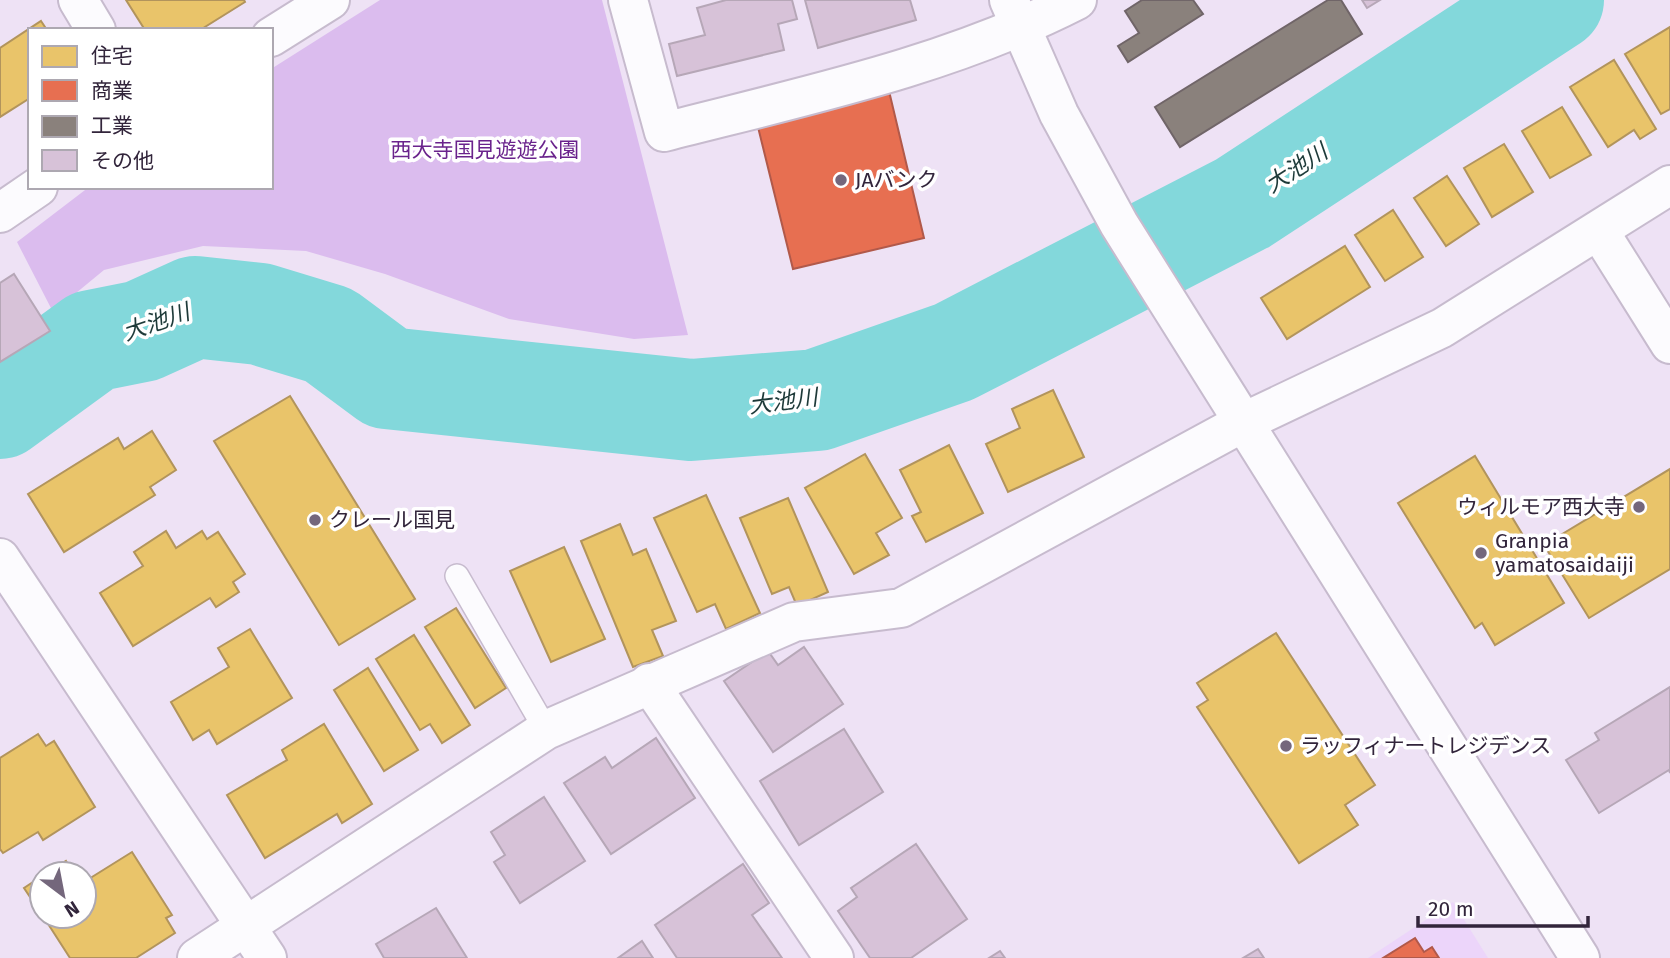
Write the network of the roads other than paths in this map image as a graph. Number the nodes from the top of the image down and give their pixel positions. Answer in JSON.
{"nodes":[{"id":1,"x":78,"y":0,"type":"edge"},
{"id":2,"x":330,"y":0,"type":"edge"},
{"id":3,"x":628,"y":0,"type":"edge"},
{"id":4,"x":1077,"y":0,"type":"edge"},
{"id":5,"x":1015,"y":14,"type":"edge"},
{"id":6,"x":95,"y":28,"type":"edge"},
{"id":7,"x":273,"y":36,"type":"edge"},
{"id":8,"x":1670,"y":185,"type":"edge"},
{"id":9,"x":35,"y":189,"type":"edge"},
{"id":10,"x":0,"y":213,"type":"edge"},
{"id":11,"x":1599,"y":231,"type":"junction"},
{"id":12,"x":1670,"y":344,"type":"edge"},
{"id":13,"x":1244,"y":422,"type":"junction"},
{"id":14,"x":0,"y":558,"type":"edge"},
{"id":15,"x":457,"y":576,"type":"dead end"},
{"id":16,"x":649,"y":683,"type":"junction"},
{"id":17,"x":545,"y":730,"type":"junction"},
{"id":18,"x":245,"y":926,"type":"junction"},
{"id":19,"x":197,"y":958,"type":"edge"},
{"id":20,"x":267,"y":958,"type":"edge"},
{"id":21,"x":834,"y":958,"type":"edge"},
{"id":22,"x":1580,"y":958,"type":"edge"}],
"edges":[{"from":1,"to":6,"type":"street"},
{"from":2,"to":7,"type":"street"},
{"from":3,"to":5,"type":"street"},
{"from":4,"to":5,"type":"street"},
{"from":5,"to":13,"type":"street"},
{"from":8,"to":11,"type":"street"},
{"from":9,"to":10,"type":"street"},
{"from":11,"to":12,"type":"street"},
{"from":11,"to":13,"type":"street"},
{"from":13,"to":16,"type":"street"},
{"from":13,"to":22,"type":"street"},
{"from":14,"to":18,"type":"street"},
{"from":15,"to":17,"type":"lane"},
{"from":16,"to":17,"type":"street"},
{"from":16,"to":21,"type":"street"},
{"from":17,"to":18,"type":"street"},
{"from":18,"to":19,"type":"street"},
{"from":18,"to":20,"type":"street"}]}
